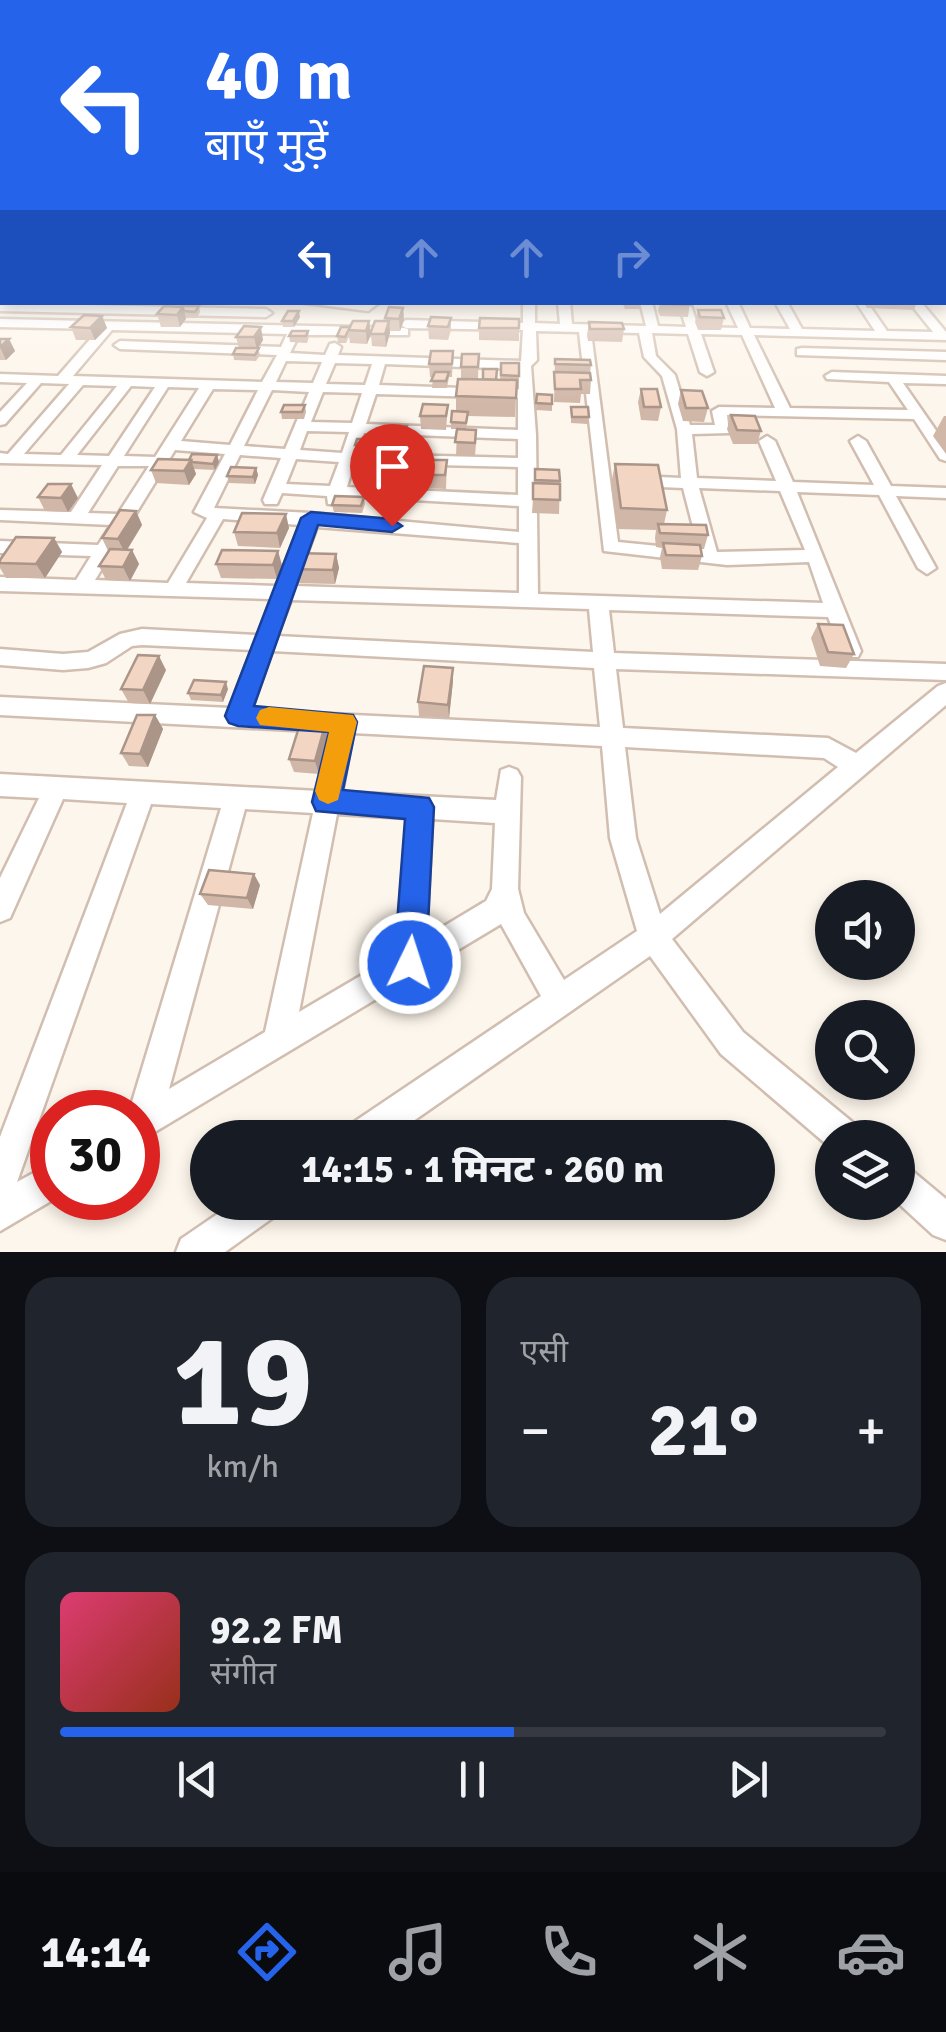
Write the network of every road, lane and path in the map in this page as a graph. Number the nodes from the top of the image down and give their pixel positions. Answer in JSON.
{"nodes":[{"id":1,"x":345,"y":305,"type":"edge"},
{"id":2,"x":371,"y":305,"type":"edge"},
{"id":3,"x":528,"y":305,"type":"edge"},
{"id":4,"x":564,"y":305,"type":"edge"},
{"id":5,"x":646,"y":305,"type":"edge"},
{"id":6,"x":685,"y":305,"type":"edge"},
{"id":7,"x":733,"y":305,"type":"edge"},
{"id":8,"x":783,"y":305,"type":"edge"},
{"id":9,"x":863,"y":305,"type":"edge"},
{"id":10,"x":132,"y":306,"type":"edge"},
{"id":11,"x":0,"y":307,"type":"edge"},
{"id":12,"x":918,"y":308,"type":"edge"},
{"id":13,"x":266,"y":313,"type":"dead end"},
{"id":14,"x":946,"y":314,"type":"edge"},
{"id":15,"x":0,"y":323,"type":"edge"},
{"id":16,"x":406,"y":323,"type":"junction"},
{"id":17,"x":21,"y":324,"type":"junction"},
{"id":18,"x":112,"y":326,"type":"junction"},
{"id":19,"x":530,"y":327,"type":"junction"},
{"id":20,"x":566,"y":328,"type":"junction"},
{"id":21,"x":585,"y":329,"type":"junction"},
{"id":22,"x":340,"y":330,"type":"junction"},
{"id":23,"x":649,"y":330,"type":"junction"},
{"id":24,"x":294,"y":331,"type":"junction"},
{"id":25,"x":694,"y":331,"type":"junction"},
{"id":26,"x":746,"y":332,"type":"junction"},
{"id":27,"x":798,"y":333,"type":"junction"},
{"id":28,"x":884,"y":335,"type":"junction"},
{"id":29,"x":944,"y":336,"type":"edge"},
{"id":30,"x":0,"y":342,"type":"edge"},
{"id":31,"x":120,"y":345,"type":"dead end"},
{"id":32,"x":802,"y":352,"type":"dead end"},
{"id":33,"x":283,"y":354,"type":"junction"},
{"id":34,"x":946,"y":356,"type":"edge"},
{"id":35,"x":331,"y":358,"type":"junction"},
{"id":36,"x":387,"y":360,"type":"junction"},
{"id":37,"x":524,"y":365,"type":"junction"},
{"id":38,"x":707,"y":372,"type":"dead end"},
{"id":39,"x":76,"y":374,"type":"junction"},
{"id":40,"x":832,"y":376,"type":"dead end"},
{"id":41,"x":0,"y":378,"type":"edge"},
{"id":42,"x":892,"y":378,"type":"junction"},
{"id":43,"x":38,"y":379,"type":"junction"},
{"id":44,"x":272,"y":380,"type":"junction"},
{"id":45,"x":946,"y":380,"type":"edge"},
{"id":46,"x":126,"y":382,"type":"junction"},
{"id":47,"x":164,"y":383,"type":"junction"},
{"id":48,"x":209,"y":384,"type":"junction"},
{"id":49,"x":321,"y":388,"type":"junction"},
{"id":50,"x":372,"y":389,"type":"junction"},
{"id":51,"x":526,"y":394,"type":"junction"},
{"id":52,"x":784,"y":411,"type":"junction"},
{"id":53,"x":0,"y":421,"type":"edge"},
{"id":54,"x":922,"y":421,"type":"junction"},
{"id":55,"x":304,"y":426,"type":"junction"},
{"id":56,"x":946,"y":428,"type":"edge"},
{"id":57,"x":359,"y":429,"type":"junction"},
{"id":58,"x":684,"y":429,"type":"junction"},
{"id":59,"x":528,"y":434,"type":"junction"},
{"id":60,"x":767,"y":441,"type":"dead end"},
{"id":61,"x":858,"y":441,"type":"dead end"},
{"id":62,"x":171,"y":446,"type":"junction"},
{"id":63,"x":233,"y":447,"type":"junction"},
{"id":64,"x":292,"y":451,"type":"junction"},
{"id":65,"x":946,"y":456,"type":"edge"},
{"id":66,"x":6,"y":458,"type":"edge"},
{"id":67,"x":349,"y":458,"type":"junction"},
{"id":68,"x":66,"y":460,"type":"junction"},
{"id":69,"x":116,"y":461,"type":"junction"},
{"id":70,"x":159,"y":462,"type":"junction"},
{"id":71,"x":528,"y":463,"type":"junction"},
{"id":72,"x":600,"y":478,"type":"junction"},
{"id":73,"x":690,"y":484,"type":"junction"},
{"id":74,"x":786,"y":487,"type":"junction"},
{"id":75,"x":277,"y":488,"type":"junction"},
{"id":76,"x":882,"y":491,"type":"junction"},
{"id":77,"x":338,"y":492,"type":"junction"},
{"id":78,"x":946,"y":493,"type":"edge"},
{"id":79,"x":527,"y":502,"type":"junction"},
{"id":80,"x":218,"y":513,"type":"junction"},
{"id":81,"x":0,"y":515,"type":"edge"},
{"id":82,"x":263,"y":515,"type":"junction"},
{"id":83,"x":76,"y":518,"type":"junction"},
{"id":84,"x":318,"y":519,"type":"junction"},
{"id":85,"x":123,"y":520,"type":"junction"},
{"id":86,"x":528,"y":538,"type":"junction"},
{"id":87,"x":0,"y":548,"type":"edge"},
{"id":88,"x":104,"y":551,"type":"junction"},
{"id":89,"x":816,"y":556,"type":"junction"},
{"id":90,"x":710,"y":558,"type":"junction"},
{"id":91,"x":927,"y":568,"type":"dead end"},
{"id":92,"x":0,"y":584,"type":"edge"},
{"id":93,"x":81,"y":587,"type":"junction"},
{"id":94,"x":173,"y":590,"type":"junction"},
{"id":95,"x":283,"y":593,"type":"junction"},
{"id":96,"x":529,"y":601,"type":"junction"},
{"id":97,"x":598,"y":603,"type":"junction"},
{"id":98,"x":837,"y":610,"type":"junction"},
{"id":99,"x":264,"y":644,"type":"junction"},
{"id":100,"x":0,"y":657,"type":"edge"},
{"id":101,"x":604,"y":661,"type":"junction"},
{"id":102,"x":856,"y":669,"type":"junction"},
{"id":103,"x":946,"y":672,"type":"edge"},
{"id":104,"x":946,"y":692,"type":"edge"},
{"id":105,"x":0,"y":706,"type":"edge"},
{"id":106,"x":238,"y":716,"type":"junction"},
{"id":107,"x":344,"y":722,"type":"junction"},
{"id":108,"x":610,"y":734,"type":"junction"},
{"id":109,"x":856,"y":767,"type":"junction"},
{"id":110,"x":509,"y":777,"type":"dead end"},
{"id":111,"x":0,"y":785,"type":"edge"},
{"id":112,"x":56,"y":788,"type":"junction"},
{"id":113,"x":143,"y":792,"type":"junction"},
{"id":114,"x":236,"y":797,"type":"junction"},
{"id":115,"x":326,"y":802,"type":"junction"},
{"id":116,"x":420,"y":807,"type":"junction"},
{"id":117,"x":507,"y":812,"type":"junction"},
{"id":118,"x":505,"y":889,"type":"junction"},
{"id":119,"x":0,"y":906,"type":"edge"},
{"id":120,"x":653,"y":937,"type":"junction"},
{"id":121,"x":410,"y":963,"type":"junction"},
{"id":122,"x":560,"y":1001,"type":"junction"},
{"id":123,"x":278,"y":1042,"type":"junction"},
{"id":124,"x":150,"y":1090,"type":"edge"},
{"id":125,"x":160,"y":1113,"type":"edge"},
{"id":126,"x":386,"y":1120,"type":"edge"},
{"id":127,"x":824,"y":1120,"type":"edge"},
{"id":128,"x":0,"y":1182,"type":"edge"},
{"id":129,"x":30,"y":1194,"type":"edge"},
{"id":130,"x":915,"y":1196,"type":"edge"},
{"id":131,"x":0,"y":1213,"type":"edge"},
{"id":132,"x":240,"y":1220,"type":"edge"},
{"id":133,"x":946,"y":1222,"type":"edge"},
{"id":134,"x":194,"y":1252,"type":"edge"}],
"edges":[{"from":1,"to":2,"type":"street"},
{"from":3,"to":19,"type":"street"},
{"from":4,"to":20,"type":"street"},
{"from":5,"to":23,"type":"street"},
{"from":6,"to":25,"type":"street"},
{"from":7,"to":26,"type":"street"},
{"from":8,"to":27,"type":"street"},
{"from":9,"to":28,"type":"street"},
{"from":10,"to":11,"type":"street"},
{"from":10,"to":13,"type":"street"},
{"from":10,"to":18,"type":"street"},
{"from":12,"to":14,"type":"street"},
{"from":12,"to":29,"type":"street"},
{"from":15,"to":17,"type":"street"},
{"from":16,"to":19,"type":"street"},
{"from":16,"to":22,"type":"street"},
{"from":16,"to":36,"type":"street"},
{"from":17,"to":18,"type":"street"},
{"from":17,"to":30,"type":"street"},
{"from":18,"to":24,"type":"street"},
{"from":18,"to":39,"type":"street"},
{"from":19,"to":20,"type":"street"},
{"from":19,"to":37,"type":"street"},
{"from":20,"to":21,"type":"street"},
{"from":21,"to":23,"type":"street"},
{"from":21,"to":72,"type":"street"},
{"from":22,"to":24,"type":"street"},
{"from":22,"to":35,"type":"street"},
{"from":23,"to":25,"type":"street"},
{"from":23,"to":58,"type":"street"},
{"from":24,"to":33,"type":"street"},
{"from":25,"to":26,"type":"street"},
{"from":25,"to":38,"type":"street"},
{"from":26,"to":27,"type":"street"},
{"from":26,"to":52,"type":"street"},
{"from":27,"to":28,"type":"street"},
{"from":28,"to":29,"type":"street"},
{"from":31,"to":33,"type":"street"},
{"from":32,"to":34,"type":"street"},
{"from":33,"to":35,"type":"street"},
{"from":33,"to":44,"type":"street"},
{"from":35,"to":36,"type":"street"},
{"from":35,"to":49,"type":"street"},
{"from":36,"to":37,"type":"street"},
{"from":36,"to":50,"type":"street"},
{"from":37,"to":51,"type":"street"},
{"from":39,"to":43,"type":"street"},
{"from":39,"to":44,"type":"street"},
{"from":39,"to":46,"type":"street"},
{"from":39,"to":66,"type":"street"},
{"from":40,"to":42,"type":"street"},
{"from":41,"to":43,"type":"street"},
{"from":42,"to":45,"type":"street"},
{"from":42,"to":54,"type":"street"},
{"from":43,"to":53,"type":"street"},
{"from":44,"to":48,"type":"street"},
{"from":44,"to":49,"type":"street"},
{"from":44,"to":63,"type":"street"},
{"from":46,"to":47,"type":"street"},
{"from":46,"to":68,"type":"street"},
{"from":47,"to":48,"type":"street"},
{"from":47,"to":69,"type":"street"},
{"from":48,"to":62,"type":"street"},
{"from":49,"to":50,"type":"street"},
{"from":49,"to":55,"type":"street"},
{"from":50,"to":51,"type":"street"},
{"from":50,"to":57,"type":"street"},
{"from":51,"to":59,"type":"street"},
{"from":52,"to":54,"type":"street"},
{"from":52,"to":58,"type":"street"},
{"from":54,"to":56,"type":"street"},
{"from":54,"to":65,"type":"street"},
{"from":55,"to":57,"type":"street"},
{"from":55,"to":64,"type":"street"},
{"from":57,"to":59,"type":"street"},
{"from":57,"to":67,"type":"street"},
{"from":58,"to":73,"type":"street"},
{"from":59,"to":71,"type":"street"},
{"from":60,"to":74,"type":"street"},
{"from":61,"to":76,"type":"street"},
{"from":62,"to":63,"type":"street"},
{"from":62,"to":70,"type":"street"},
{"from":63,"to":64,"type":"street"},
{"from":63,"to":80,"type":"street"},
{"from":64,"to":67,"type":"street"},
{"from":64,"to":75,"type":"street"},
{"from":66,"to":68,"type":"street"},
{"from":67,"to":71,"type":"street"},
{"from":67,"to":77,"type":"street"},
{"from":68,"to":69,"type":"street"},
{"from":69,"to":70,"type":"street"},
{"from":69,"to":83,"type":"street"},
{"from":70,"to":85,"type":"street"},
{"from":71,"to":79,"type":"street"},
{"from":72,"to":73,"type":"street"},
{"from":72,"to":90,"type":"street"},
{"from":73,"to":74,"type":"street"},
{"from":73,"to":90,"type":"street"},
{"from":74,"to":76,"type":"street"},
{"from":74,"to":89,"type":"street"},
{"from":75,"to":77,"type":"street"},
{"from":75,"to":82,"type":"street"},
{"from":76,"to":78,"type":"street"},
{"from":76,"to":91,"type":"street"},
{"from":77,"to":79,"type":"street"},
{"from":77,"to":84,"type":"street"},
{"from":79,"to":86,"type":"street"},
{"from":80,"to":82,"type":"street"},
{"from":80,"to":94,"type":"street"},
{"from":81,"to":83,"type":"street"},
{"from":82,"to":84,"type":"street"},
{"from":83,"to":85,"type":"street"},
{"from":84,"to":86,"type":"street"},
{"from":84,"to":95,"type":"street"},
{"from":85,"to":88,"type":"street"},
{"from":86,"to":96,"type":"street"},
{"from":87,"to":88,"type":"street"},
{"from":88,"to":93,"type":"street"},
{"from":89,"to":90,"type":"street"},
{"from":89,"to":98,"type":"street"},
{"from":92,"to":93,"type":"street"},
{"from":93,"to":94,"type":"street"},
{"from":94,"to":95,"type":"street"},
{"from":95,"to":96,"type":"street"},
{"from":95,"to":99,"type":"street"},
{"from":96,"to":97,"type":"street"},
{"from":97,"to":98,"type":"street"},
{"from":97,"to":101,"type":"street"},
{"from":98,"to":102,"type":"street"},
{"from":99,"to":100,"type":"street"},
{"from":99,"to":101,"type":"street"},
{"from":99,"to":106,"type":"street"},
{"from":101,"to":102,"type":"street"},
{"from":101,"to":108,"type":"street"},
{"from":102,"to":103,"type":"street"},
{"from":104,"to":109,"type":"street"},
{"from":105,"to":106,"type":"street"},
{"from":106,"to":107,"type":"street"},
{"from":107,"to":108,"type":"street"},
{"from":107,"to":115,"type":"street"},
{"from":108,"to":109,"type":"street"},
{"from":108,"to":120,"type":"street"},
{"from":109,"to":120,"type":"street"},
{"from":110,"to":117,"type":"street"},
{"from":111,"to":112,"type":"street"},
{"from":112,"to":113,"type":"street"},
{"from":112,"to":119,"type":"street"},
{"from":113,"to":114,"type":"street"},
{"from":113,"to":128,"type":"street"},
{"from":114,"to":115,"type":"street"},
{"from":114,"to":124,"type":"street"},
{"from":115,"to":116,"type":"street"},
{"from":115,"to":123,"type":"street"},
{"from":116,"to":117,"type":"street"},
{"from":116,"to":121,"type":"street"},
{"from":117,"to":118,"type":"street"},
{"from":118,"to":121,"type":"street"},
{"from":118,"to":122,"type":"street"},
{"from":120,"to":122,"type":"street"},
{"from":120,"to":127,"type":"street"},
{"from":121,"to":123,"type":"street"},
{"from":122,"to":126,"type":"street"},
{"from":123,"to":125,"type":"street"},
{"from":129,"to":131,"type":"street"},
{"from":130,"to":133,"type":"street"},
{"from":132,"to":134,"type":"street"}]}
